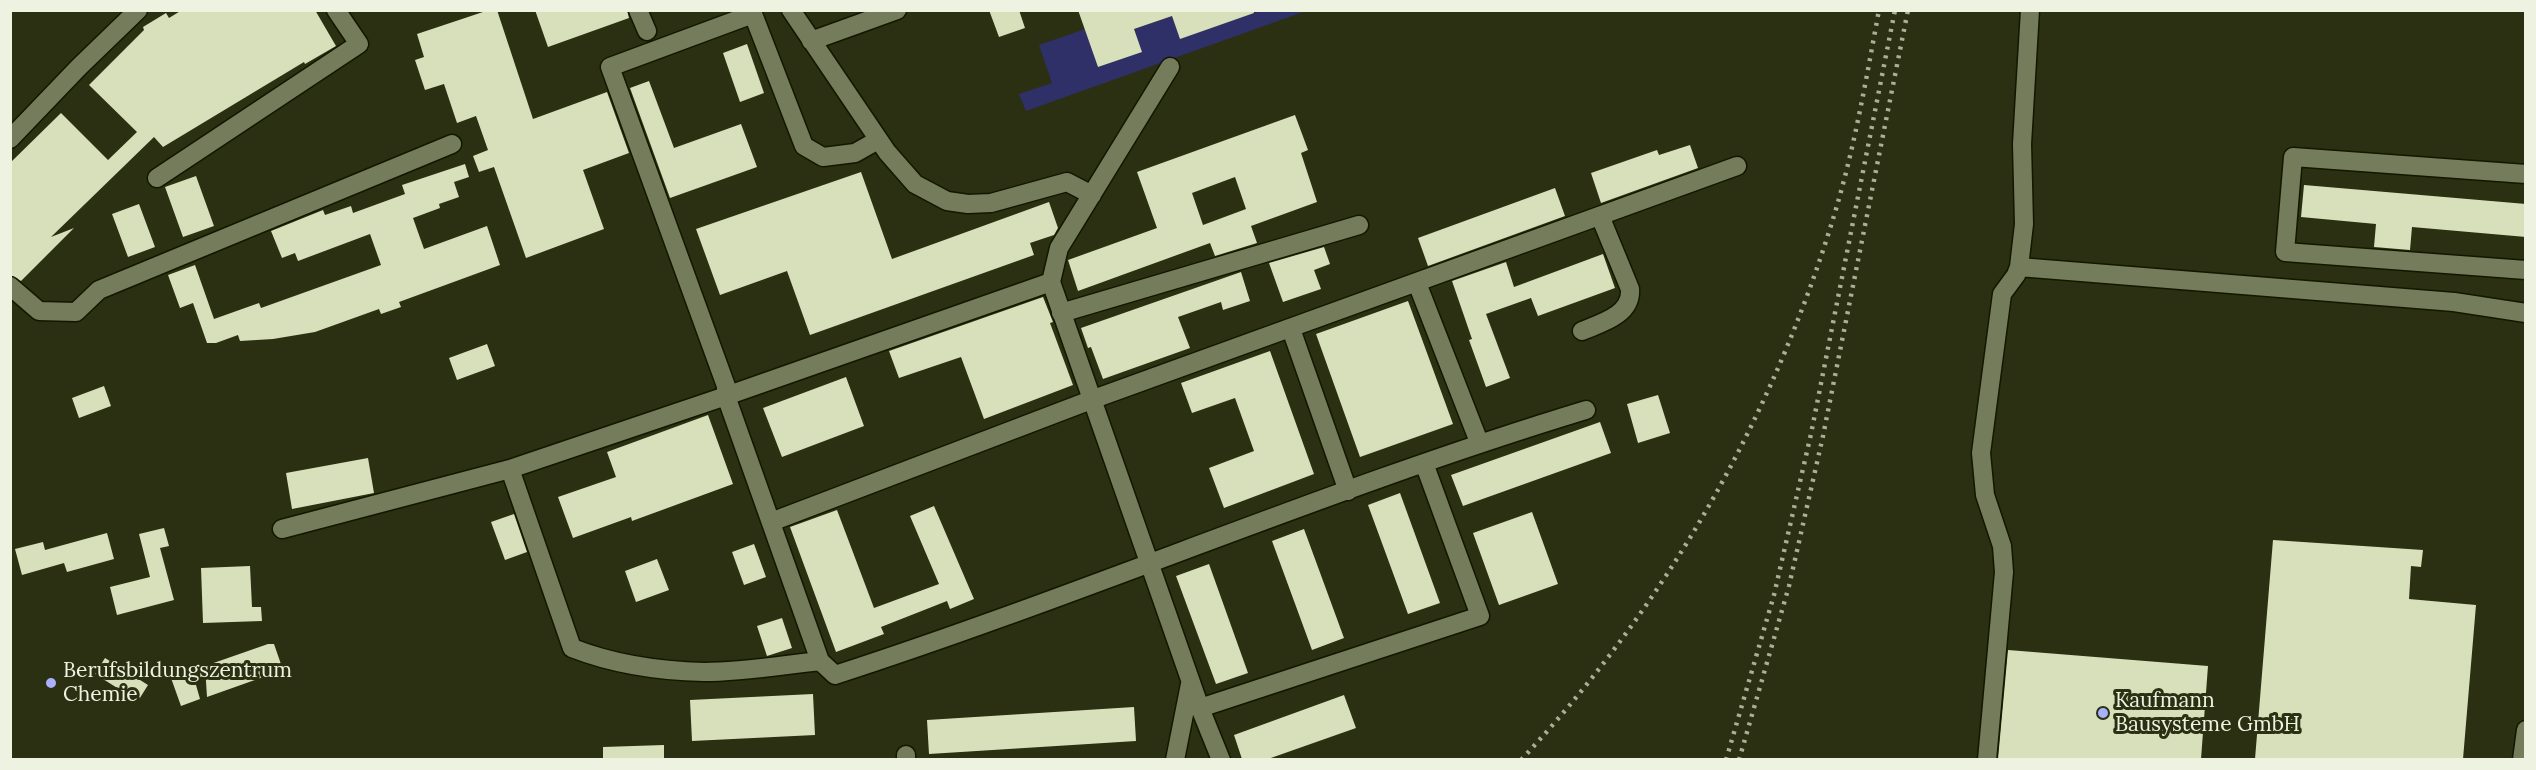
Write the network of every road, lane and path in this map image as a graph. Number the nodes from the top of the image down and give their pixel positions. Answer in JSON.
{"nodes":[{"id":1,"x":138,"y":10,"type":"edge"},
{"id":2,"x":336,"y":10,"type":"edge"},
{"id":3,"x":638,"y":10,"type":"edge"},
{"id":4,"x":791,"y":10,"type":"edge"},
{"id":5,"x":897,"y":10,"type":"edge"},
{"id":6,"x":2030,"y":10,"type":"edge"},
{"id":7,"x":647,"y":32,"type":"dead end"},
{"id":8,"x":812,"y":40,"type":"junction"},
{"id":9,"x":1170,"y":68,"type":"dead end"},
{"id":10,"x":10,"y":139,"type":"edge"},
{"id":11,"x":878,"y":140,"type":"junction"},
{"id":12,"x":452,"y":144,"type":"dead end"},
{"id":13,"x":1737,"y":166,"type":"dead end"},
{"id":14,"x":2526,"y":174,"type":"edge"},
{"id":15,"x":156,"y":178,"type":"dead end"},
{"id":16,"x":1092,"y":195,"type":"junction"},
{"id":17,"x":1600,"y":216,"type":"junction"},
{"id":18,"x":1359,"y":225,"type":"dead end"},
{"id":19,"x":2019,"y":267,"type":"junction"},
{"id":20,"x":2526,"y":270,"type":"edge"},
{"id":21,"x":1051,"y":282,"type":"junction"},
{"id":22,"x":1417,"y":283,"type":"junction"},
{"id":23,"x":10,"y":286,"type":"edge"},
{"id":24,"x":1061,"y":313,"type":"junction"},
{"id":25,"x":2526,"y":313,"type":"edge"},
{"id":26,"x":1291,"y":328,"type":"junction"},
{"id":27,"x":1582,"y":332,"type":"dead end"},
{"id":28,"x":726,"y":396,"type":"junction"},
{"id":29,"x":1091,"y":400,"type":"junction"},
{"id":30,"x":1586,"y":410,"type":"dead end"},
{"id":31,"x":1479,"y":442,"type":"junction"},
{"id":32,"x":1424,"y":463,"type":"junction"},
{"id":33,"x":510,"y":469,"type":"junction"},
{"id":34,"x":1348,"y":491,"type":"junction"},
{"id":35,"x":771,"y":522,"type":"junction"},
{"id":36,"x":282,"y":529,"type":"dead end"},
{"id":37,"x":1149,"y":565,"type":"junction"},
{"id":38,"x":820,"y":661,"type":"junction"},
{"id":39,"x":1191,"y":682,"type":"junction"},
{"id":40,"x":1200,"y":708,"type":"junction"},
{"id":41,"x":2526,"y":730,"type":"edge"},
{"id":42,"x":1175,"y":759,"type":"edge"},
{"id":43,"x":1221,"y":759,"type":"edge"},
{"id":44,"x":1987,"y":759,"type":"edge"},
{"id":45,"x":2522,"y":759,"type":"edge"}],
"edges":[{"from":1,"to":10,"type":"lane"},
{"from":2,"to":15,"type":"lane"},
{"from":3,"to":7,"type":"lane"},
{"from":4,"to":8,"type":"lane"},
{"from":5,"to":8,"type":"lane"},
{"from":6,"to":19,"type":"lane"},
{"from":8,"to":11,"type":"lane"},
{"from":9,"to":16,"type":"lane"},
{"from":11,"to":16,"type":"lane"},
{"from":11,"to":28,"type":"lane"},
{"from":12,"to":23,"type":"lane"},
{"from":13,"to":17,"type":"lane"},
{"from":14,"to":20,"type":"lane"},
{"from":16,"to":21,"type":"lane"},
{"from":17,"to":22,"type":"lane"},
{"from":17,"to":27,"type":"lane"},
{"from":18,"to":24,"type":"lane"},
{"from":19,"to":25,"type":"lane"},
{"from":19,"to":44,"type":"lane"},
{"from":21,"to":24,"type":"lane"},
{"from":21,"to":28,"type":"lane"},
{"from":22,"to":26,"type":"lane"},
{"from":22,"to":31,"type":"lane"},
{"from":24,"to":29,"type":"lane"},
{"from":26,"to":29,"type":"lane"},
{"from":26,"to":34,"type":"lane"},
{"from":28,"to":33,"type":"lane"},
{"from":28,"to":35,"type":"lane"},
{"from":29,"to":35,"type":"lane"},
{"from":29,"to":37,"type":"lane"},
{"from":30,"to":31,"type":"lane"},
{"from":31,"to":32,"type":"lane"},
{"from":32,"to":34,"type":"lane"},
{"from":32,"to":40,"type":"lane"},
{"from":33,"to":36,"type":"lane"},
{"from":33,"to":38,"type":"lane"},
{"from":34,"to":37,"type":"lane"},
{"from":35,"to":38,"type":"lane"},
{"from":37,"to":38,"type":"lane"},
{"from":37,"to":39,"type":"lane"},
{"from":39,"to":40,"type":"lane"},
{"from":39,"to":42,"type":"lane"},
{"from":40,"to":43,"type":"lane"},
{"from":41,"to":45,"type":"lane"}]}
